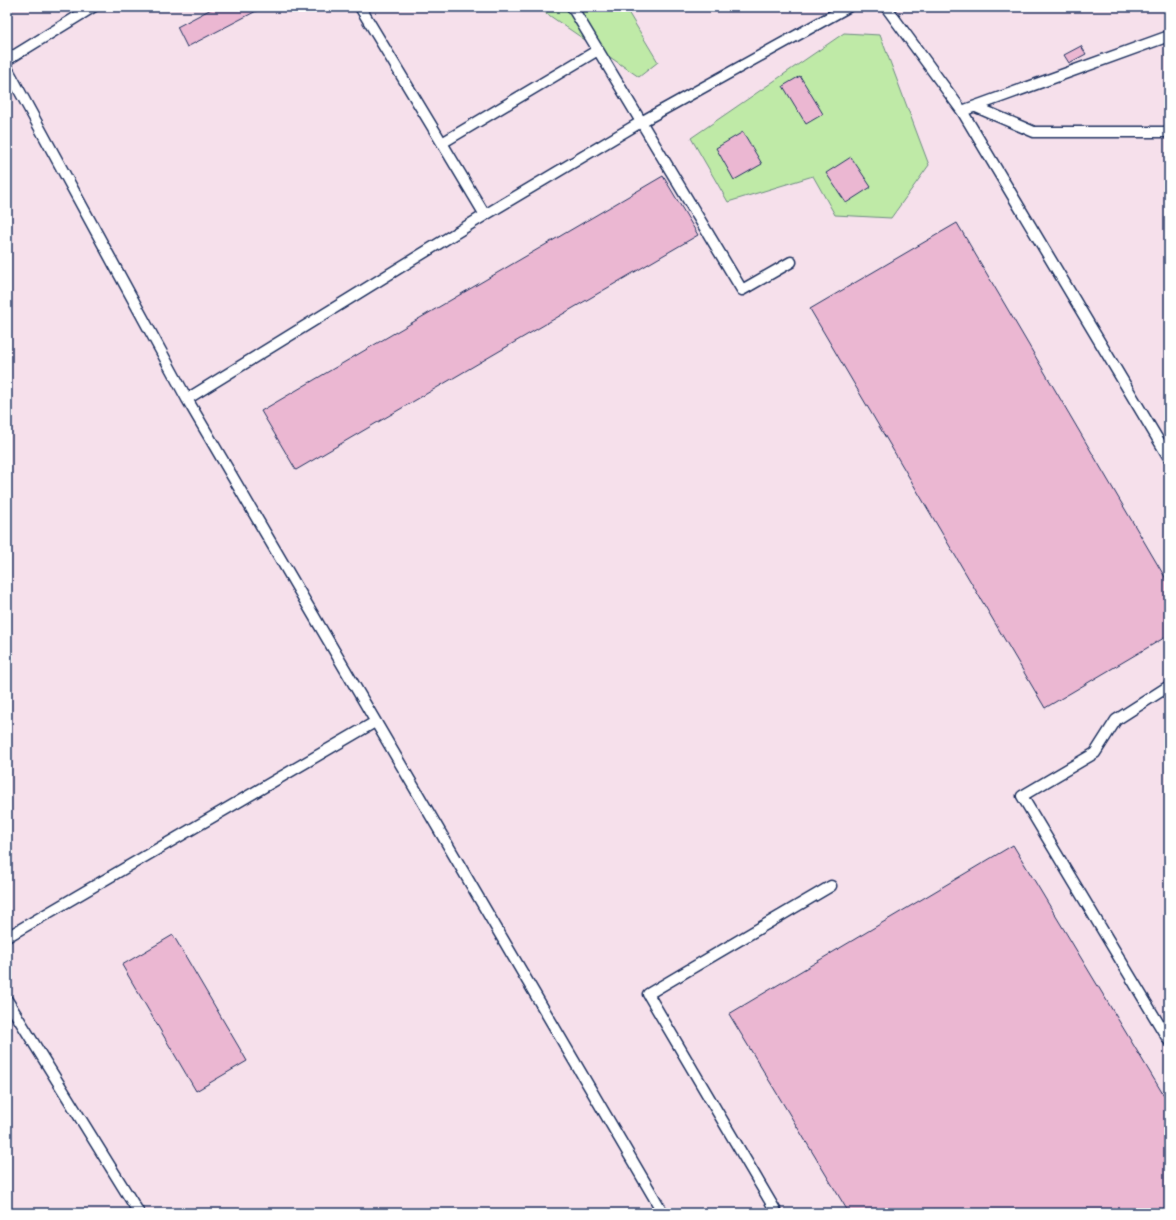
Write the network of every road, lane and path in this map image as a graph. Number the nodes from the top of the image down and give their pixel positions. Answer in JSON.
{"nodes":[{"id":1,"x":93,"y":7,"type":"edge"},
{"id":2,"x":360,"y":7,"type":"edge"},
{"id":3,"x":572,"y":7,"type":"edge"},
{"id":4,"x":848,"y":7,"type":"edge"},
{"id":5,"x":886,"y":7,"type":"edge"},
{"id":6,"x":1169,"y":36,"type":"edge"},
{"id":7,"x":598,"y":50,"type":"junction"},
{"id":8,"x":7,"y":60,"type":"edge"},
{"id":9,"x":7,"y":68,"type":"edge"},
{"id":10,"x":976,"y":106,"type":"junction"},
{"id":11,"x":962,"y":111,"type":"junction"},
{"id":12,"x":641,"y":122,"type":"junction"},
{"id":13,"x":1169,"y":132,"type":"edge"},
{"id":14,"x":442,"y":143,"type":"junction"},
{"id":15,"x":485,"y":214,"type":"junction"},
{"id":16,"x":790,"y":262,"type":"dead end"},
{"id":17,"x":187,"y":399,"type":"junction"},
{"id":18,"x":1169,"y":458,"type":"edge"},
{"id":19,"x":1169,"y":686,"type":"edge"},
{"id":20,"x":375,"y":722,"type":"junction"},
{"id":21,"x":831,"y":886,"type":"dead end"},
{"id":22,"x":7,"y":937,"type":"edge"},
{"id":23,"x":7,"y":1000,"type":"edge"},
{"id":24,"x":1169,"y":1041,"type":"edge"},
{"id":25,"x":139,"y":1213,"type":"edge"},
{"id":26,"x":663,"y":1213,"type":"edge"},
{"id":27,"x":777,"y":1213,"type":"edge"}],
"edges":[{"from":1,"to":8,"type":"lane"},
{"from":2,"to":14,"type":"lane"},
{"from":3,"to":7,"type":"lane"},
{"from":4,"to":12,"type":"lane"},
{"from":5,"to":11,"type":"lane"},
{"from":6,"to":10,"type":"lane"},
{"from":7,"to":12,"type":"lane"},
{"from":7,"to":14,"type":"lane"},
{"from":9,"to":17,"type":"lane"},
{"from":10,"to":11,"type":"lane"},
{"from":10,"to":13,"type":"lane"},
{"from":11,"to":18,"type":"lane"},
{"from":12,"to":15,"type":"lane"},
{"from":12,"to":16,"type":"lane"},
{"from":14,"to":15,"type":"lane"},
{"from":15,"to":17,"type":"lane"},
{"from":17,"to":20,"type":"lane"},
{"from":19,"to":24,"type":"lane"},
{"from":20,"to":22,"type":"lane"},
{"from":20,"to":26,"type":"lane"},
{"from":21,"to":27,"type":"lane"},
{"from":23,"to":25,"type":"lane"}]}
